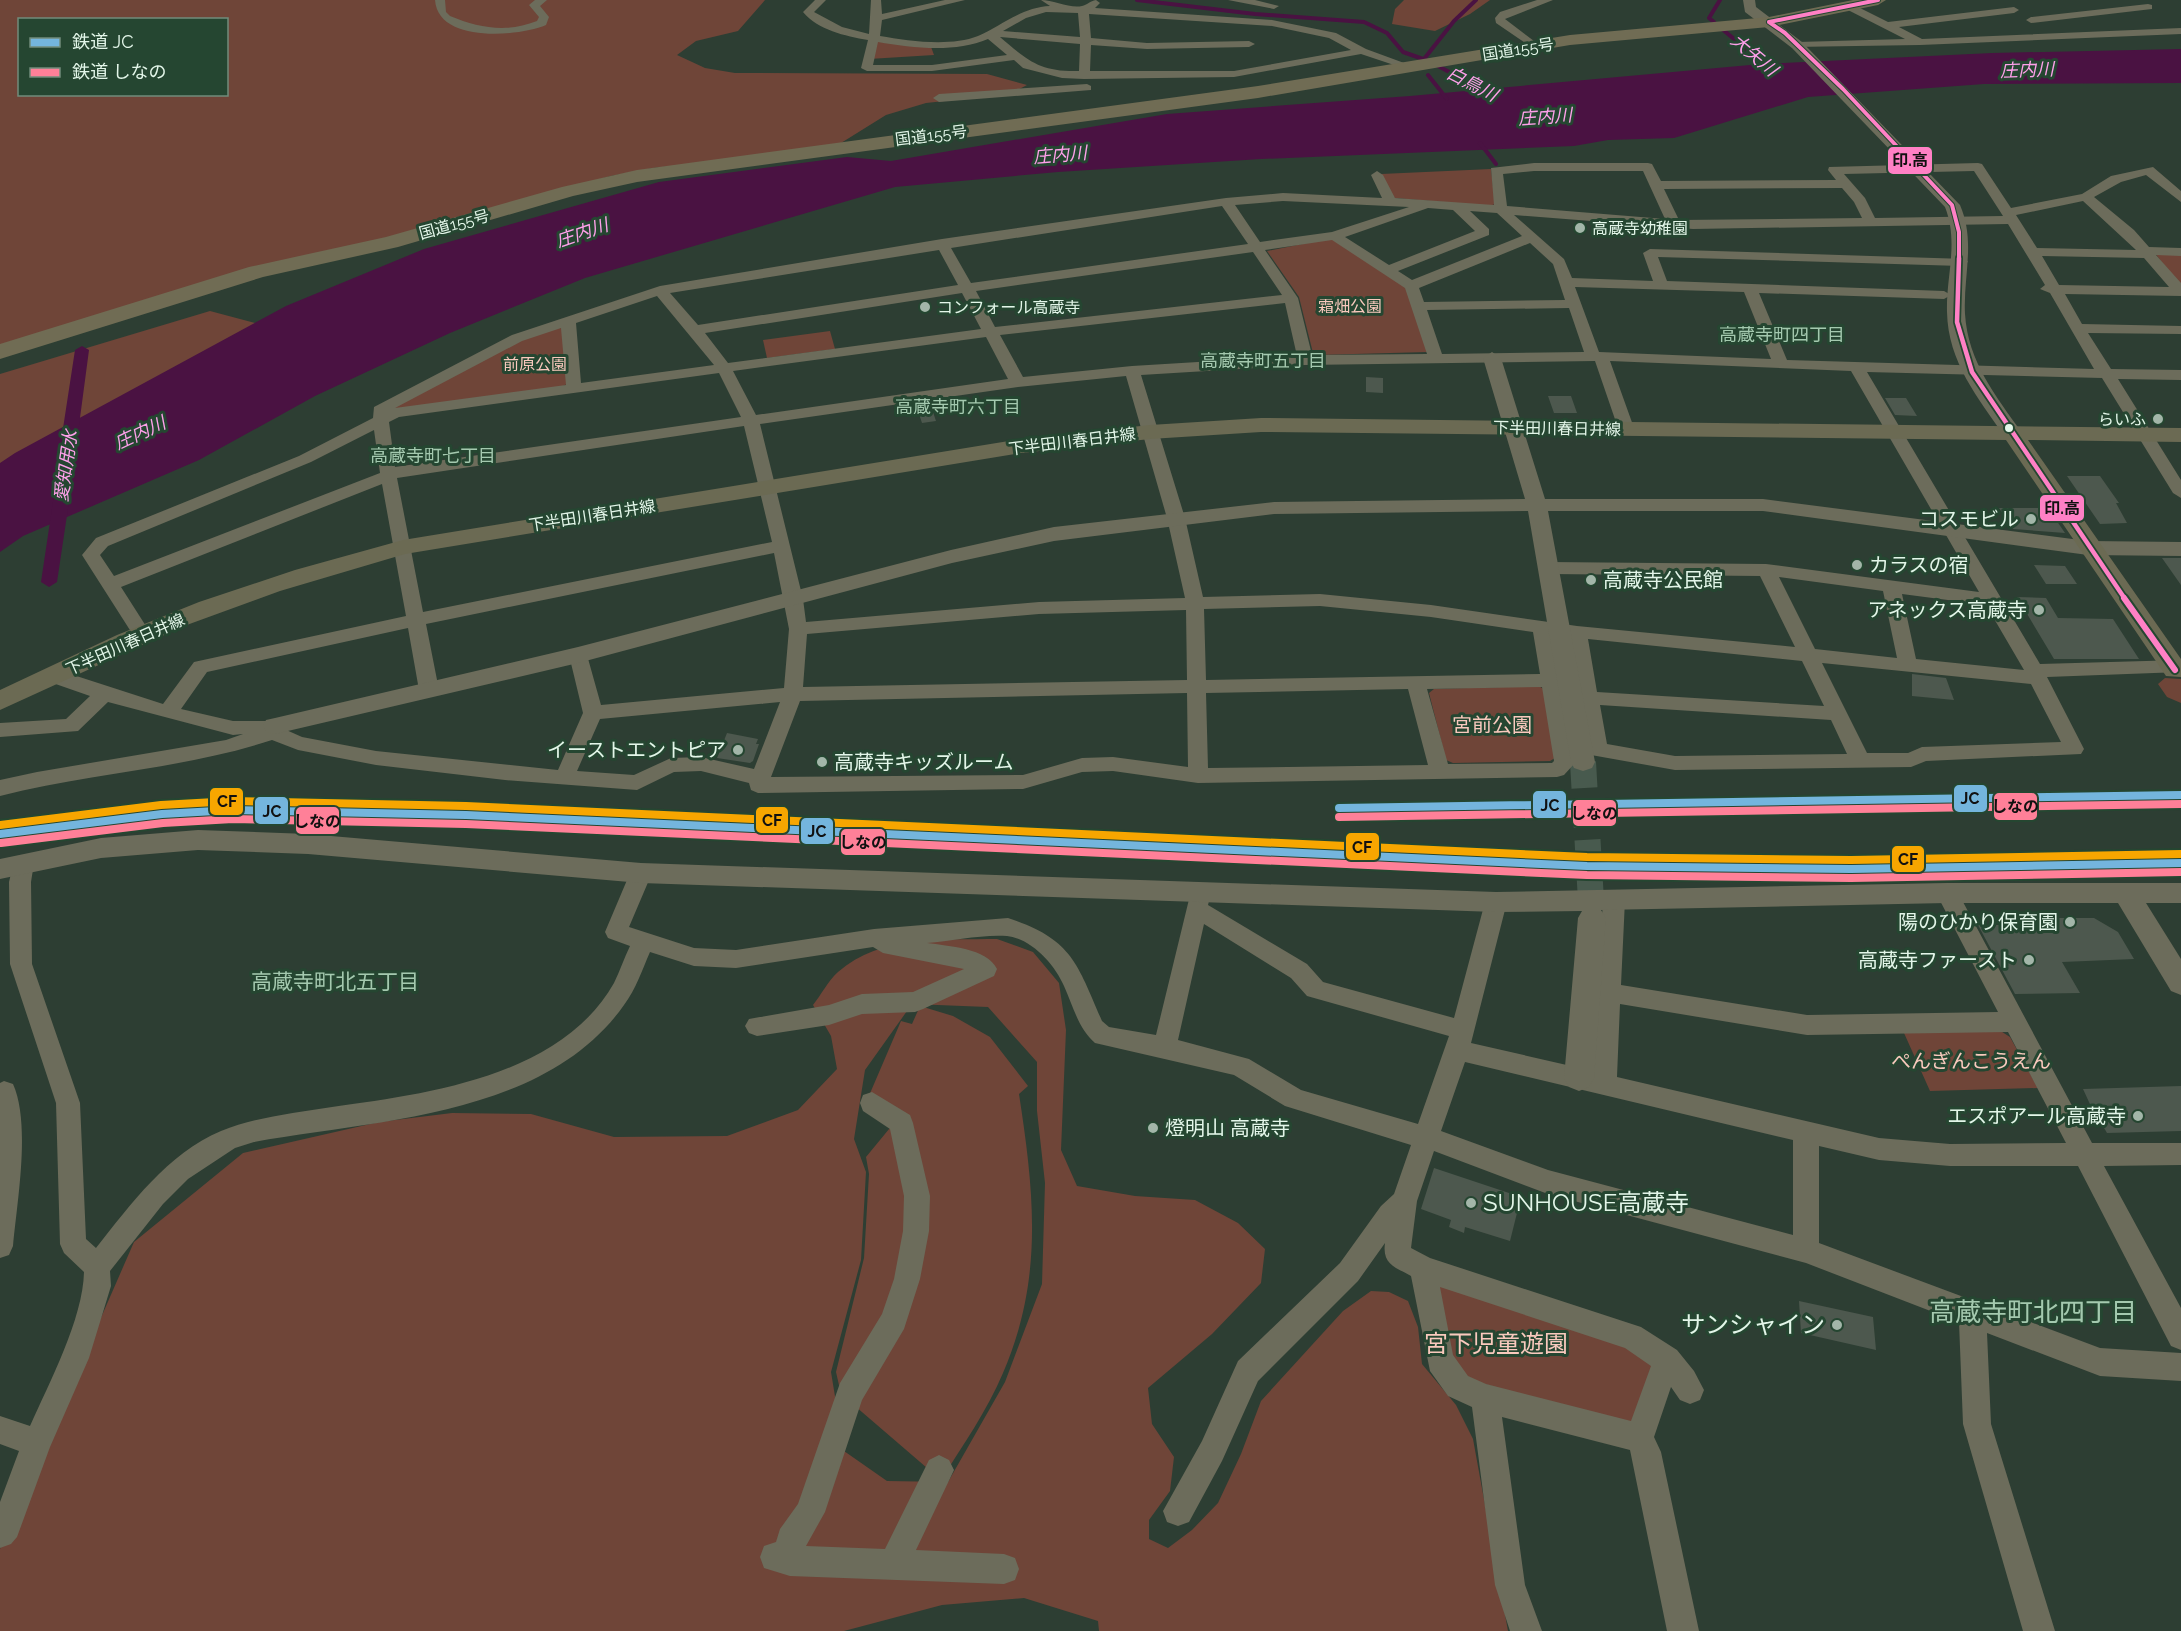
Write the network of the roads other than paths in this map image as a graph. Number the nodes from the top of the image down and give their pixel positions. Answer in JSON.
{"nodes":[{"id":1,"x":440,"y":0,"type":"edge"},
{"id":2,"x":542,"y":0,"type":"edge"},
{"id":3,"x":821,"y":0,"type":"edge"},
{"id":4,"x":876,"y":0,"type":"edge"},
{"id":5,"x":960,"y":0,"type":"edge"},
{"id":6,"x":1046,"y":0,"type":"edge"},
{"id":7,"x":1100,"y":0,"type":"edge"},
{"id":8,"x":1233,"y":0,"type":"edge"},
{"id":9,"x":1286,"y":0,"type":"edge"},
{"id":10,"x":1548,"y":0,"type":"edge"},
{"id":11,"x":1749,"y":0,"type":"edge"},
{"id":12,"x":1999,"y":0,"type":"edge"},
{"id":13,"x":2136,"y":0,"type":"edge"},
{"id":14,"x":1864,"y":2,"type":"edge"},
{"id":15,"x":1067,"y":9,"type":"junction"},
{"id":16,"x":1083,"y":10,"type":"junction"},
{"id":17,"x":2014,"y":10,"type":"junction"},
{"id":18,"x":1273,"y":15,"type":"junction"},
{"id":19,"x":877,"y":18,"type":"junction"},
{"id":20,"x":2031,"y":20,"type":"junction"},
{"id":21,"x":1257,"y":21,"type":"junction"},
{"id":22,"x":1888,"y":25,"type":"junction"},
{"id":23,"x":1777,"y":27,"type":"junction"},
{"id":24,"x":2181,"y":31,"type":"edge"},
{"id":25,"x":988,"y":33,"type":"junction"},
{"id":26,"x":2064,"y":37,"type":"junction"},
{"id":27,"x":874,"y":38,"type":"junction"},
{"id":28,"x":1086,"y":41,"type":"junction"},
{"id":29,"x":1920,"y":42,"type":"junction"},
{"id":30,"x":1797,"y":45,"type":"junction"},
{"id":31,"x":1534,"y":46,"type":"junction"},
{"id":32,"x":1362,"y":51,"type":"junction"},
{"id":33,"x":1014,"y":57,"type":"junction"},
{"id":34,"x":1255,"y":57,"type":"junction"},
{"id":35,"x":1409,"y":67,"type":"junction"},
{"id":36,"x":1084,"y":75,"type":"junction"},
{"id":37,"x":939,"y":98,"type":"dead end"},
{"id":38,"x":1919,"y":169,"type":"junction"},
{"id":39,"x":1377,"y":175,"type":"dead end"},
{"id":40,"x":1845,"y":184,"type":"junction"},
{"id":41,"x":1657,"y":185,"type":"junction"},
{"id":42,"x":2086,"y":197,"type":"junction"},
{"id":43,"x":2181,"y":198,"type":"edge"},
{"id":44,"x":1390,"y":201,"type":"junction"},
{"id":45,"x":1226,"y":202,"type":"junction"},
{"id":46,"x":1431,"y":204,"type":"junction"},
{"id":47,"x":1457,"y":206,"type":"junction"},
{"id":48,"x":1502,"y":210,"type":"junction"},
{"id":49,"x":2009,"y":216,"type":"junction"},
{"id":50,"x":1960,"y":220,"type":"junction"},
{"id":51,"x":1870,"y":222,"type":"junction"},
{"id":52,"x":1674,"y":224,"type":"junction"},
{"id":53,"x":1334,"y":236,"type":"junction"},
{"id":54,"x":1532,"y":237,"type":"junction"},
{"id":55,"x":1730,"y":240,"type":"junction"},
{"id":56,"x":942,"y":243,"type":"junction"},
{"id":57,"x":1257,"y":247,"type":"junction"},
{"id":58,"x":2033,"y":252,"type":"junction"},
{"id":59,"x":2181,"y":252,"type":"edge"},
{"id":60,"x":2147,"y":253,"type":"junction"},
{"id":61,"x":1836,"y":258,"type":"junction"},
{"id":62,"x":1961,"y":262,"type":"junction"},
{"id":63,"x":1387,"y":271,"type":"junction"},
{"id":64,"x":1567,"y":282,"type":"junction"},
{"id":65,"x":1661,"y":284,"type":"junction"},
{"id":66,"x":1411,"y":286,"type":"junction"},
{"id":67,"x":1749,"y":287,"type":"junction"},
{"id":68,"x":967,"y":288,"type":"junction"},
{"id":69,"x":2050,"y":289,"type":"junction"},
{"id":70,"x":660,"y":290,"type":"junction"},
{"id":71,"x":2180,"y":290,"type":"edge"},
{"id":72,"x":1855,"y":291,"type":"junction"},
{"id":73,"x":1944,"y":295,"type":"dead end"},
{"id":74,"x":1291,"y":298,"type":"junction"},
{"id":75,"x":1574,"y":304,"type":"junction"},
{"id":76,"x":1419,"y":306,"type":"junction"},
{"id":77,"x":568,"y":321,"type":"junction"},
{"id":78,"x":2076,"y":328,"type":"junction"},
{"id":79,"x":695,"y":330,"type":"junction"},
{"id":80,"x":2181,"y":330,"type":"edge"},
{"id":81,"x":990,"y":332,"type":"junction"},
{"id":82,"x":0,"y":352,"type":"edge"},
{"id":83,"x":1597,"y":356,"type":"junction"},
{"id":84,"x":1492,"y":358,"type":"junction"},
{"id":85,"x":1436,"y":359,"type":"junction"},
{"id":86,"x":1305,"y":360,"type":"junction"},
{"id":87,"x":1781,"y":364,"type":"junction"},
{"id":88,"x":725,"y":368,"type":"junction"},
{"id":89,"x":1857,"y":368,"type":"junction"},
{"id":90,"x":1132,"y":371,"type":"junction"},
{"id":91,"x":1972,"y":372,"type":"junction"},
{"id":92,"x":2107,"y":374,"type":"junction"},
{"id":93,"x":2181,"y":375,"type":"edge"},
{"id":94,"x":1018,"y":382,"type":"junction"},
{"id":95,"x":574,"y":388,"type":"junction"},
{"id":96,"x":381,"y":419,"type":"junction"},
{"id":97,"x":751,"y":421,"type":"junction"},
{"id":98,"x":1511,"y":427,"type":"junction"},
{"id":99,"x":1626,"y":428,"type":"junction"},
{"id":100,"x":1150,"y":432,"type":"junction"},
{"id":101,"x":1895,"y":432,"type":"junction"},
{"id":102,"x":2012,"y":433,"type":"junction"},
{"id":103,"x":2144,"y":434,"type":"junction"},
{"id":104,"x":2181,"y":435,"type":"edge"},
{"id":105,"x":388,"y":474,"type":"junction"},
{"id":106,"x":768,"y":486,"type":"junction"},
{"id":107,"x":2181,"y":493,"type":"edge"},
{"id":108,"x":1537,"y":505,"type":"junction"},
{"id":109,"x":1176,"y":518,"type":"junction"},
{"id":110,"x":1952,"y":529,"type":"junction"},
{"id":111,"x":781,"y":546,"type":"junction"},
{"id":112,"x":403,"y":547,"type":"junction"},
{"id":113,"x":2088,"y":548,"type":"junction"},
{"id":114,"x":2181,"y":549,"type":"edge"},
{"id":115,"x":1549,"y":568,"type":"junction"},
{"id":116,"x":1766,"y":570,"type":"junction"},
{"id":117,"x":111,"y":584,"type":"junction"},
{"id":118,"x":1891,"y":587,"type":"junction"},
{"id":119,"x":794,"y":599,"type":"junction"},
{"id":120,"x":1992,"y":600,"type":"junction"},
{"id":121,"x":1195,"y":604,"type":"junction"},
{"id":122,"x":416,"y":620,"type":"junction"},
{"id":123,"x":798,"y":629,"type":"junction"},
{"id":124,"x":1560,"y":629,"type":"junction"},
{"id":125,"x":142,"y":634,"type":"junction"},
{"id":126,"x":1808,"y":653,"type":"junction"},
{"id":127,"x":578,"y":655,"type":"junction"},
{"id":128,"x":1908,"y":664,"type":"junction"},
{"id":129,"x":2175,"y":667,"type":"edge"},
{"id":130,"x":2036,"y":674,"type":"junction"},
{"id":131,"x":54,"y":676,"type":"junction"},
{"id":132,"x":1550,"y":680,"type":"junction"},
{"id":133,"x":1416,"y":683,"type":"junction"},
{"id":134,"x":1195,"y":687,"type":"junction"},
{"id":135,"x":429,"y":690,"type":"junction"},
{"id":136,"x":105,"y":693,"type":"junction"},
{"id":137,"x":793,"y":694,"type":"junction"},
{"id":138,"x":1589,"y":698,"type":"junction"},
{"id":139,"x":0,"y":701,"type":"edge"},
{"id":140,"x":168,"y":712,"type":"junction"},
{"id":141,"x":593,"y":713,"type":"junction"},
{"id":142,"x":1837,"y":714,"type":"junction"},
{"id":143,"x":274,"y":729,"type":"junction"},
{"id":144,"x":0,"y":730,"type":"edge"},
{"id":145,"x":1861,"y":761,"type":"junction"},
{"id":146,"x":1583,"y":762,"type":"tunnel mouth"},
{"id":147,"x":1440,"y":772,"type":"junction"},
{"id":148,"x":1198,"y":776,"type":"junction"},
{"id":149,"x":564,"y":778,"type":"junction"},
{"id":150,"x":759,"y":778,"type":"junction"},
{"id":151,"x":0,"y":788,"type":"edge"},
{"id":152,"x":11,"y":866,"type":"edge"},
{"id":153,"x":642,"y":873,"type":"junction"},
{"id":154,"x":1947,"y":893,"type":"junction"},
{"id":155,"x":2181,"y":893,"type":"edge"},
{"id":156,"x":2126,"y":894,"type":"junction"},
{"id":157,"x":1614,"y":900,"type":"junction"},
{"id":158,"x":1198,"y":902,"type":"junction"},
{"id":159,"x":1496,"y":902,"type":"junction"},
{"id":160,"x":1592,"y":918,"type":"tunnel mouth"},
{"id":161,"x":874,"y":938,"type":"junction"},
{"id":162,"x":643,"y":942,"type":"junction"},
{"id":163,"x":2181,"y":983,"type":"edge"},
{"id":164,"x":1609,"y":993,"type":"junction"},
{"id":165,"x":2016,"y":1022,"type":"junction"},
{"id":166,"x":757,"y":1026,"type":"dead end"},
{"id":167,"x":1460,"y":1040,"type":"junction"},
{"id":168,"x":1164,"y":1047,"type":"junction"},
{"id":169,"x":1592,"y":1081,"type":"junction"},
{"id":170,"x":0,"y":1094,"type":"edge"},
{"id":171,"x":872,"y":1103,"type":"dead end"},
{"id":172,"x":1806,"y":1133,"type":"junction"},
{"id":173,"x":1427,"y":1137,"type":"junction"},
{"id":174,"x":2181,"y":1154,"type":"edge"},
{"id":175,"x":2087,"y":1155,"type":"junction"},
{"id":176,"x":1404,"y":1201,"type":"junction"},
{"id":177,"x":0,"y":1246,"type":"edge"},
{"id":178,"x":1806,"y":1251,"type":"junction"},
{"id":179,"x":97,"y":1267,"type":"junction"},
{"id":180,"x":1423,"y":1269,"type":"junction"},
{"id":181,"x":1972,"y":1315,"type":"junction"},
{"id":182,"x":2181,"y":1336,"type":"edge"},
{"id":183,"x":1667,"y":1360,"type":"junction"},
{"id":184,"x":2181,"y":1367,"type":"edge"},
{"id":185,"x":1690,"y":1390,"type":"dead end"},
{"id":186,"x":1485,"y":1398,"type":"junction"},
{"id":187,"x":0,"y":1430,"type":"edge"},
{"id":188,"x":1639,"y":1438,"type":"junction"},
{"id":189,"x":37,"y":1443,"type":"junction"},
{"id":190,"x":939,"y":1470,"type":"dead end"},
{"id":191,"x":1178,"y":1511,"type":"dead end"},
{"id":192,"x":0,"y":1533,"type":"edge"},
{"id":193,"x":894,"y":1564,"type":"junction"},
{"id":194,"x":1005,"y":1569,"type":"dead end"},
{"id":195,"x":1526,"y":1631,"type":"edge"},
{"id":196,"x":1683,"y":1631,"type":"edge"},
{"id":197,"x":2039,"y":1631,"type":"edge"}],
"edges":[{"from":1,"to":2,"type":"street"},
{"from":3,"to":27,"type":"street"},
{"from":4,"to":19,"type":"street"},
{"from":5,"to":19,"type":"street"},
{"from":6,"to":15,"type":"street"},
{"from":7,"to":16,"type":"street"},
{"from":8,"to":18,"type":"street"},
{"from":9,"to":18,"type":"street"},
{"from":10,"to":31,"type":"street"},
{"from":11,"to":23,"type":"street"},
{"from":12,"to":17,"type":"street"},
{"from":13,"to":20,"type":"street"},
{"from":14,"to":22,"type":"street"},
{"from":14,"to":23,"type":"highway","name":"国道155号"},
{"from":15,"to":16,"type":"street"},
{"from":15,"to":25,"type":"street"},
{"from":16,"to":21,"type":"street"},
{"from":16,"to":28,"type":"street"},
{"from":17,"to":20,"type":"street"},
{"from":17,"to":22,"type":"street"},
{"from":18,"to":21,"type":"street"},
{"from":18,"to":32,"type":"street"},
{"from":19,"to":27,"type":"street"},
{"from":20,"to":26,"type":"street"},
{"from":21,"to":34,"type":"street"},
{"from":22,"to":29,"type":"street"},
{"from":23,"to":30,"type":"street"},
{"from":23,"to":31,"type":"highway","name":"国道155号"},
{"from":24,"to":26,"type":"street"},
{"from":25,"to":27,"type":"street"},
{"from":25,"to":28,"type":"street"},
{"from":25,"to":33,"type":"street"},
{"from":26,"to":29,"type":"street"},
{"from":27,"to":33,"type":"street"},
{"from":28,"to":34,"type":"street"},
{"from":28,"to":36,"type":"street"},
{"from":29,"to":30,"type":"street"},
{"from":30,"to":38,"type":"street"},
{"from":31,"to":35,"type":"highway","name":"国道155号"},
{"from":32,"to":34,"type":"street"},
{"from":32,"to":35,"type":"street"},
{"from":33,"to":36,"type":"street"},
{"from":34,"to":36,"type":"street"},
{"from":34,"to":37,"type":"street"},
{"from":35,"to":82,"type":"highway","name":"国道155号"},
{"from":38,"to":40,"type":"street"},
{"from":38,"to":49,"type":"street"},
{"from":38,"to":50,"type":"street"},
{"from":39,"to":44,"type":"street"},
{"from":40,"to":41,"type":"street"},
{"from":40,"to":51,"type":"street"},
{"from":41,"to":48,"type":"street"},
{"from":41,"to":52,"type":"street"},
{"from":42,"to":43,"type":"street"},
{"from":42,"to":49,"type":"street"},
{"from":42,"to":60,"type":"street"},
{"from":44,"to":45,"type":"street"},
{"from":44,"to":46,"type":"street"},
{"from":45,"to":56,"type":"street"},
{"from":45,"to":57,"type":"street"},
{"from":46,"to":47,"type":"street"},
{"from":46,"to":53,"type":"street"},
{"from":47,"to":48,"type":"street"},
{"from":47,"to":63,"type":"street"},
{"from":48,"to":52,"type":"street"},
{"from":48,"to":54,"type":"street"},
{"from":49,"to":50,"type":"street"},
{"from":49,"to":58,"type":"street"},
{"from":50,"to":51,"type":"street"},
{"from":50,"to":62,"type":"street"},
{"from":51,"to":55,"type":"street"},
{"from":52,"to":55,"type":"street"},
{"from":53,"to":57,"type":"street"},
{"from":53,"to":63,"type":"street"},
{"from":54,"to":64,"type":"street"},
{"from":54,"to":66,"type":"street"},
{"from":55,"to":61,"type":"street"},
{"from":55,"to":65,"type":"street"},
{"from":56,"to":68,"type":"street"},
{"from":56,"to":70,"type":"street"},
{"from":57,"to":68,"type":"street"},
{"from":57,"to":74,"type":"street"},
{"from":58,"to":60,"type":"street"},
{"from":58,"to":69,"type":"street"},
{"from":59,"to":60,"type":"street"},
{"from":60,"to":71,"type":"street"},
{"from":61,"to":62,"type":"street"},
{"from":61,"to":72,"type":"street"},
{"from":62,"to":91,"type":"street"},
{"from":63,"to":66,"type":"street"},
{"from":64,"to":65,"type":"street"},
{"from":64,"to":75,"type":"street"},
{"from":65,"to":67,"type":"street"},
{"from":66,"to":76,"type":"street"},
{"from":67,"to":72,"type":"street"},
{"from":67,"to":87,"type":"street"},
{"from":68,"to":79,"type":"street"},
{"from":68,"to":81,"type":"street"},
{"from":69,"to":71,"type":"street"},
{"from":69,"to":78,"type":"street"},
{"from":70,"to":77,"type":"street"},
{"from":70,"to":79,"type":"street"},
{"from":72,"to":73,"type":"street"},
{"from":74,"to":81,"type":"street"},
{"from":74,"to":86,"type":"street"},
{"from":75,"to":76,"type":"street"},
{"from":75,"to":83,"type":"street"},
{"from":76,"to":85,"type":"street"},
{"from":77,"to":95,"type":"street"},
{"from":77,"to":96,"type":"street"},
{"from":78,"to":80,"type":"street"},
{"from":78,"to":92,"type":"street"},
{"from":79,"to":88,"type":"street"},
{"from":81,"to":88,"type":"street"},
{"from":81,"to":94,"type":"street"},
{"from":83,"to":84,"type":"street"},
{"from":83,"to":87,"type":"street"},
{"from":83,"to":99,"type":"street"},
{"from":84,"to":85,"type":"street"},
{"from":84,"to":98,"type":"street"},
{"from":85,"to":86,"type":"street"},
{"from":86,"to":90,"type":"street"},
{"from":87,"to":89,"type":"street"},
{"from":88,"to":95,"type":"street"},
{"from":88,"to":97,"type":"street"},
{"from":89,"to":91,"type":"street"},
{"from":89,"to":101,"type":"street"},
{"from":90,"to":94,"type":"street"},
{"from":90,"to":100,"type":"street"},
{"from":91,"to":92,"type":"street"},
{"from":91,"to":102,"type":"street"},
{"from":92,"to":93,"type":"street"},
{"from":92,"to":103,"type":"street"},
{"from":94,"to":97,"type":"street"},
{"from":95,"to":96,"type":"street"},
{"from":96,"to":105,"type":"street"},
{"from":96,"to":117,"type":"street"},
{"from":97,"to":105,"type":"street"},
{"from":97,"to":106,"type":"street"},
{"from":98,"to":99,"type":"main road","name":"下半田川春日井線"},
{"from":98,"to":100,"type":"main road","name":"下半田川春日井線"},
{"from":98,"to":108,"type":"street"},
{"from":99,"to":101,"type":"main road","name":"下半田川春日井線"},
{"from":100,"to":106,"type":"main road","name":"下半田川春日井線"},
{"from":100,"to":109,"type":"street"},
{"from":101,"to":102,"type":"main road","name":"下半田川春日井線"},
{"from":101,"to":110,"type":"street"},
{"from":102,"to":103,"type":"main road","name":"下半田川春日井線"},
{"from":102,"to":113,"type":"main road"},
{"from":103,"to":104,"type":"main road","name":"下半田川春日井線"},
{"from":103,"to":107,"type":"street"},
{"from":105,"to":112,"type":"street"},
{"from":105,"to":117,"type":"street"},
{"from":106,"to":111,"type":"street"},
{"from":106,"to":112,"type":"main road","name":"下半田川春日井線"},
{"from":108,"to":109,"type":"street"},
{"from":108,"to":110,"type":"street"},
{"from":108,"to":115,"type":"street"},
{"from":109,"to":119,"type":"street"},
{"from":109,"to":121,"type":"street"},
{"from":110,"to":113,"type":"street"},
{"from":110,"to":120,"type":"street"},
{"from":111,"to":119,"type":"street"},
{"from":111,"to":122,"type":"street"},
{"from":112,"to":122,"type":"street"},
{"from":112,"to":125,"type":"main road","name":"下半田川春日井線"},
{"from":113,"to":114,"type":"street"},
{"from":113,"to":129,"type":"main road"},
{"from":115,"to":116,"type":"street"},
{"from":115,"to":124,"type":"street"},
{"from":116,"to":118,"type":"street"},
{"from":116,"to":126,"type":"street"},
{"from":117,"to":125,"type":"street"},
{"from":118,"to":120,"type":"street"},
{"from":118,"to":128,"type":"street"},
{"from":119,"to":123,"type":"street"},
{"from":119,"to":127,"type":"street"},
{"from":120,"to":130,"type":"street"},
{"from":121,"to":123,"type":"street"},
{"from":121,"to":124,"type":"street"},
{"from":121,"to":134,"type":"street"},
{"from":122,"to":135,"type":"street"},
{"from":122,"to":140,"type":"street"},
{"from":123,"to":137,"type":"street"},
{"from":124,"to":126,"type":"street"},
{"from":124,"to":132,"type":"street"},
{"from":124,"to":138,"type":"street"},
{"from":124,"to":146,"type":"street"},
{"from":125,"to":131,"type":"main road","name":"下半田川春日井線"},
{"from":126,"to":128,"type":"street"},
{"from":126,"to":142,"type":"street"},
{"from":127,"to":135,"type":"street"},
{"from":127,"to":141,"type":"street"},
{"from":128,"to":130,"type":"street"},
{"from":129,"to":130,"type":"street"},
{"from":130,"to":145,"type":"street"},
{"from":131,"to":136,"type":"street"},
{"from":131,"to":139,"type":"main road","name":"下半田川春日井線"},
{"from":132,"to":133,"type":"street"},
{"from":132,"to":147,"type":"street"},
{"from":133,"to":134,"type":"street"},
{"from":133,"to":147,"type":"street"},
{"from":134,"to":137,"type":"street"},
{"from":134,"to":148,"type":"street"},
{"from":135,"to":143,"type":"street"},
{"from":136,"to":140,"type":"street"},
{"from":136,"to":144,"type":"street"},
{"from":137,"to":141,"type":"street"},
{"from":137,"to":150,"type":"street"},
{"from":138,"to":142,"type":"street"},
{"from":138,"to":145,"type":"street"},
{"from":140,"to":143,"type":"street"},
{"from":141,"to":149,"type":"street"},
{"from":142,"to":145,"type":"street"},
{"from":143,"to":149,"type":"street"},
{"from":143,"to":151,"type":"street"},
{"from":147,"to":148,"type":"street"},
{"from":148,"to":150,"type":"street"},
{"from":149,"to":150,"type":"street"},
{"from":152,"to":153,"type":"street"},
{"from":152,"to":179,"type":"street"},
{"from":153,"to":158,"type":"street"},
{"from":153,"to":162,"type":"street"},
{"from":154,"to":156,"type":"street"},
{"from":154,"to":157,"type":"street"},
{"from":154,"to":165,"type":"street"},
{"from":155,"to":156,"type":"street"},
{"from":156,"to":163,"type":"street"},
{"from":157,"to":159,"type":"street"},
{"from":157,"to":164,"type":"street"},
{"from":158,"to":159,"type":"street"},
{"from":158,"to":167,"type":"street"},
{"from":158,"to":168,"type":"street"},
{"from":159,"to":167,"type":"street"},
{"from":160,"to":169,"type":"street"},
{"from":161,"to":162,"type":"street"},
{"from":161,"to":166,"type":"street"},
{"from":161,"to":168,"type":"street"},
{"from":162,"to":179,"type":"street"},
{"from":164,"to":165,"type":"street"},
{"from":164,"to":169,"type":"street"},
{"from":165,"to":175,"type":"street"},
{"from":167,"to":169,"type":"street"},
{"from":167,"to":173,"type":"street"},
{"from":168,"to":173,"type":"street"},
{"from":169,"to":172,"type":"street"},
{"from":170,"to":177,"type":"street"},
{"from":171,"to":193,"type":"street"},
{"from":172,"to":175,"type":"street"},
{"from":172,"to":178,"type":"street"},
{"from":173,"to":176,"type":"street"},
{"from":173,"to":178,"type":"street"},
{"from":174,"to":175,"type":"street"},
{"from":175,"to":182,"type":"street"},
{"from":176,"to":180,"type":"street"},
{"from":176,"to":191,"type":"street"},
{"from":178,"to":181,"type":"street"},
{"from":179,"to":189,"type":"street"},
{"from":180,"to":183,"type":"street"},
{"from":180,"to":186,"type":"street"},
{"from":181,"to":184,"type":"street"},
{"from":181,"to":197,"type":"street"},
{"from":183,"to":185,"type":"street"},
{"from":183,"to":188,"type":"street"},
{"from":186,"to":188,"type":"street"},
{"from":186,"to":195,"type":"street"},
{"from":187,"to":189,"type":"street"},
{"from":188,"to":196,"type":"street"},
{"from":189,"to":192,"type":"street"},
{"from":190,"to":193,"type":"street"},
{"from":193,"to":194,"type":"street"}]}
